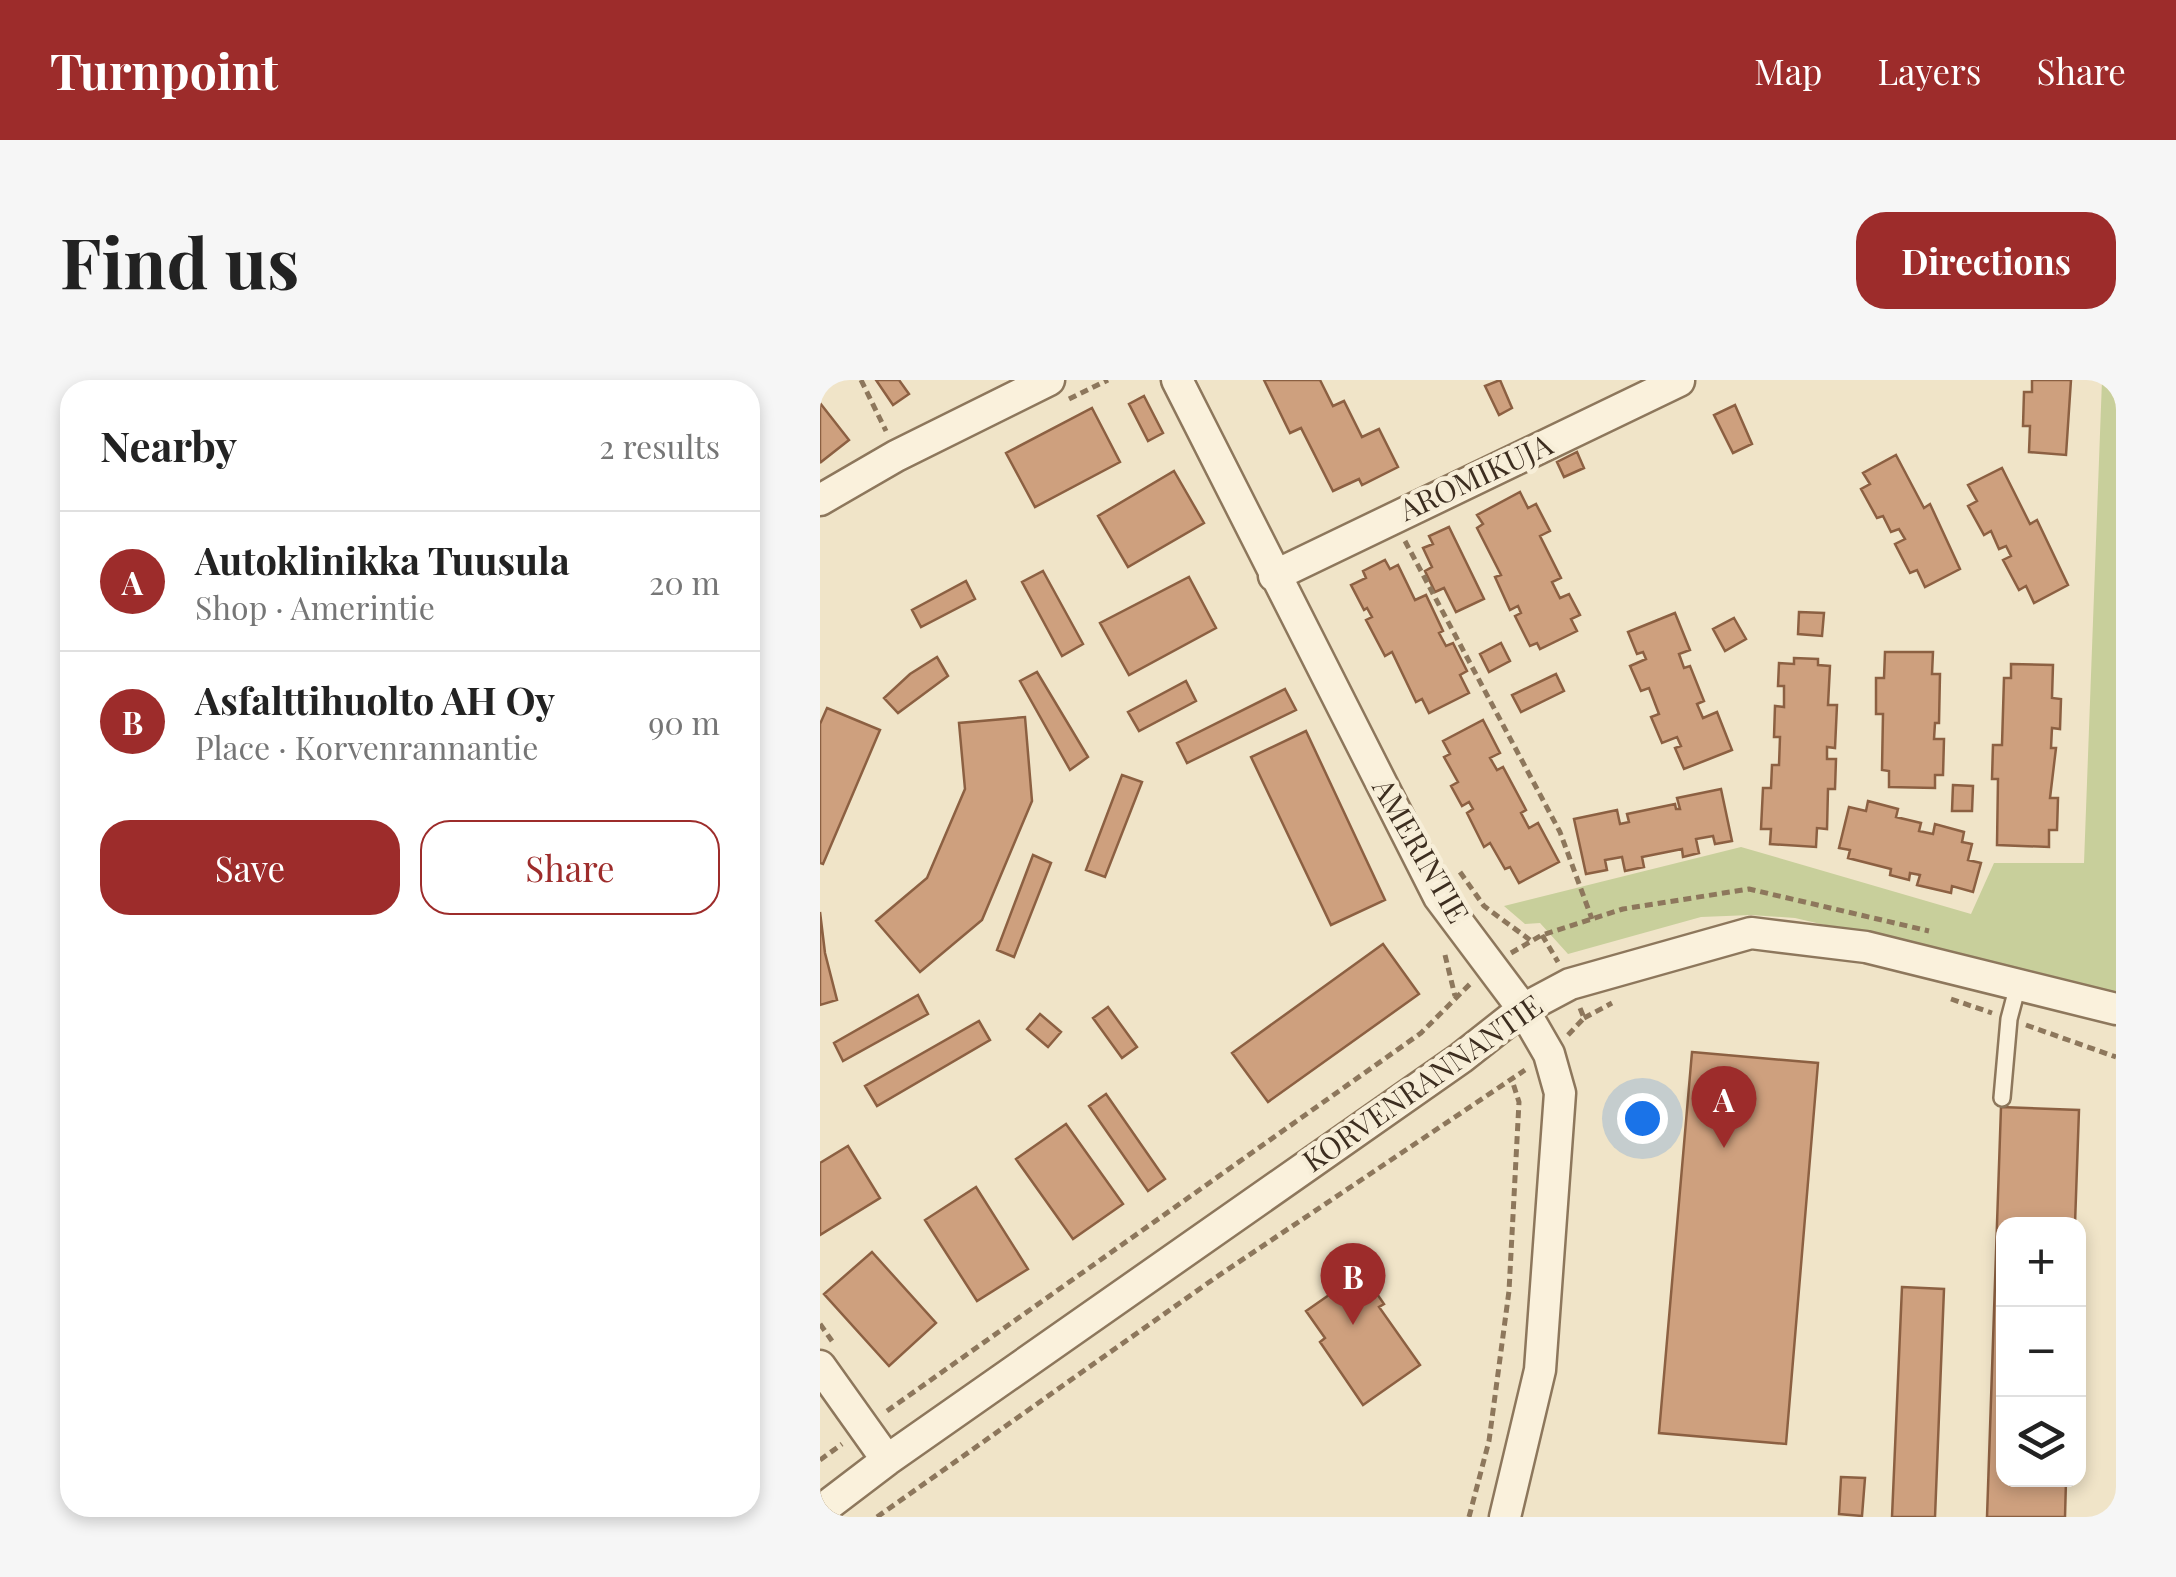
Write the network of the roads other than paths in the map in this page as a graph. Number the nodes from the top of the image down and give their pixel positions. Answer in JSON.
{"nodes":[{"id":1,"x":1048,"y":380,"type":"edge"},
{"id":2,"x":1177,"y":380,"type":"edge"},
{"id":3,"x":1679,"y":380,"type":"edge"},
{"id":4,"x":820,"y":500,"type":"edge"},
{"id":5,"x":1274,"y":576,"type":"junction"},
{"id":6,"x":2018,"y":985,"type":"junction"},
{"id":7,"x":1523,"y":1009,"type":"junction"},
{"id":8,"x":2116,"y":1009,"type":"edge"},
{"id":9,"x":2002,"y":1098,"type":"dead end"},
{"id":10,"x":820,"y":1366,"type":"edge"},
{"id":11,"x":886,"y":1460,"type":"junction"},
{"id":12,"x":820,"y":1512,"type":"edge"},
{"id":13,"x":1505,"y":1517,"type":"edge"}],
"edges":[{"from":1,"to":4,"type":"street"},
{"from":2,"to":5,"type":"street","name":"AMERINTIE"},
{"from":3,"to":5,"type":"street","name":"AROMIKUJA"},
{"from":5,"to":7,"type":"street","name":"AMERINTIE"},
{"from":6,"to":7,"type":"street","name":"KORVENRANNANTIE"},
{"from":6,"to":8,"type":"street","name":"KORVENRANNANTIE"},
{"from":6,"to":9,"type":"lane"},
{"from":7,"to":11,"type":"street","name":"KORVENRANNANTIE"},
{"from":7,"to":13,"type":"street","name":"AMERINTIE"},
{"from":10,"to":11,"type":"street"},
{"from":11,"to":12,"type":"street","name":"KORVENRANNANTIE"}]}
